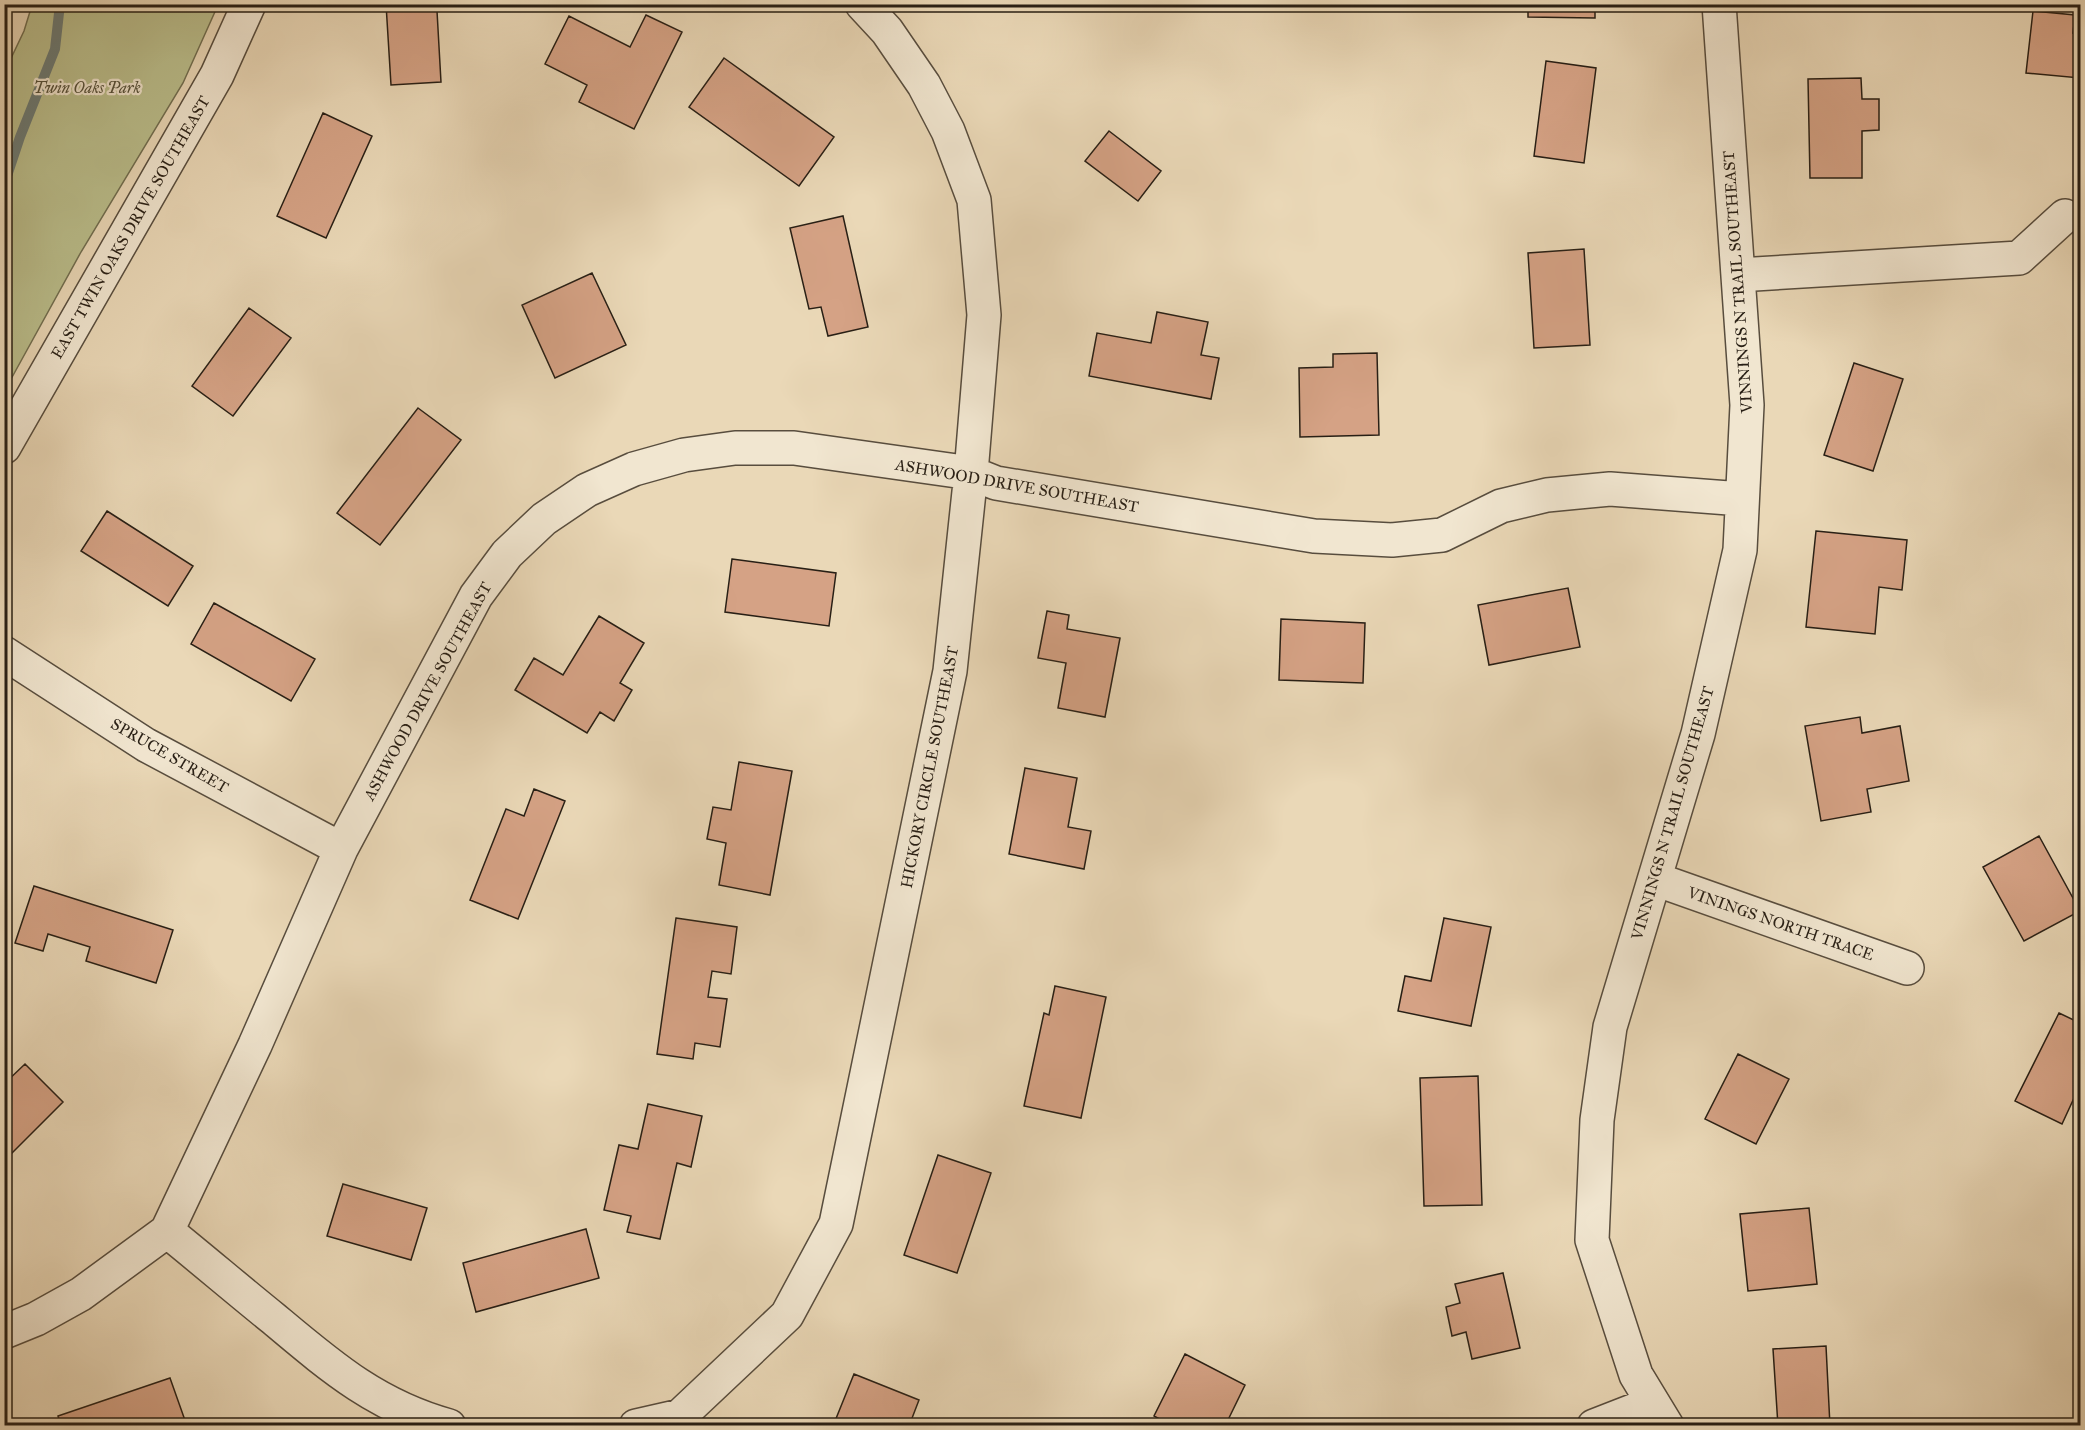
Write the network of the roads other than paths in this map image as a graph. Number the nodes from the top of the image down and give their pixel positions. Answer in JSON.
{"nodes":[{"id":1,"x":249,"y":4,"type":"edge"},
{"id":2,"x":862,"y":4,"type":"edge"},
{"id":3,"x":1719,"y":4,"type":"edge"},
{"id":4,"x":2065,"y":216,"type":"dead end"},
{"id":5,"x":1738,"y":276,"type":"junction"},
{"id":6,"x":4,"y":447,"type":"edge"},
{"id":7,"x":971,"y":473,"type":"junction"},
{"id":8,"x":1742,"y":499,"type":"junction"},
{"id":9,"x":4,"y":653,"type":"edge"},
{"id":10,"x":341,"y":849,"type":"junction"},
{"id":11,"x":1654,"y":879,"type":"junction"},
{"id":12,"x":1907,"y":968,"type":"dead end"},
{"id":13,"x":168,"y":1231,"type":"junction"},
{"id":14,"x":4,"y":1332,"type":"edge"},
{"id":15,"x":1660,"y":1414,"type":"edge"},
{"id":16,"x":682,"y":1421,"type":"edge"},
{"id":17,"x":449,"y":1425,"type":"edge"},
{"id":18,"x":636,"y":1425,"type":"edge"},
{"id":19,"x":1594,"y":1425,"type":"edge"}],
"edges":[{"from":1,"to":6,"type":"street","name":"EAST TWIN OAKS DRIVE SOUTHEAST"},
{"from":2,"to":7,"type":"street","name":"HICKORY CIRCLE SOUTHEAST"},
{"from":3,"to":5,"type":"street","name":"VINNINGS N TRAIL SOUTHEAST"},
{"from":4,"to":5,"type":"street"},
{"from":5,"to":8,"type":"street","name":"VINNINGS N TRAIL SOUTHEAST"},
{"from":7,"to":8,"type":"street","name":"ASHWOOD DRIVE SOUTHEAST"},
{"from":7,"to":10,"type":"street","name":"ASHWOOD DRIVE SOUTHEAST"},
{"from":7,"to":16,"type":"street","name":"HICKORY CIRCLE SOUTHEAST"},
{"from":8,"to":11,"type":"street","name":"VINNINGS N TRAIL SOUTHEAST"},
{"from":9,"to":10,"type":"street","name":"SPRUCE STREET"},
{"from":10,"to":13,"type":"street","name":"ASHWOOD DRIVE SOUTHEAST"},
{"from":11,"to":12,"type":"street","name":"VININGS NORTH TRACE"},
{"from":11,"to":15,"type":"street","name":"VINNINGS N TRAIL SOUTHEAST"},
{"from":13,"to":14,"type":"street","name":"ASHWOOD DRIVE SOUTHEAST"},
{"from":13,"to":17,"type":"street"},
{"from":15,"to":19,"type":"street"},
{"from":16,"to":18,"type":"street","name":"HICKORY CIRCLE SOUTHEAST"}]}
